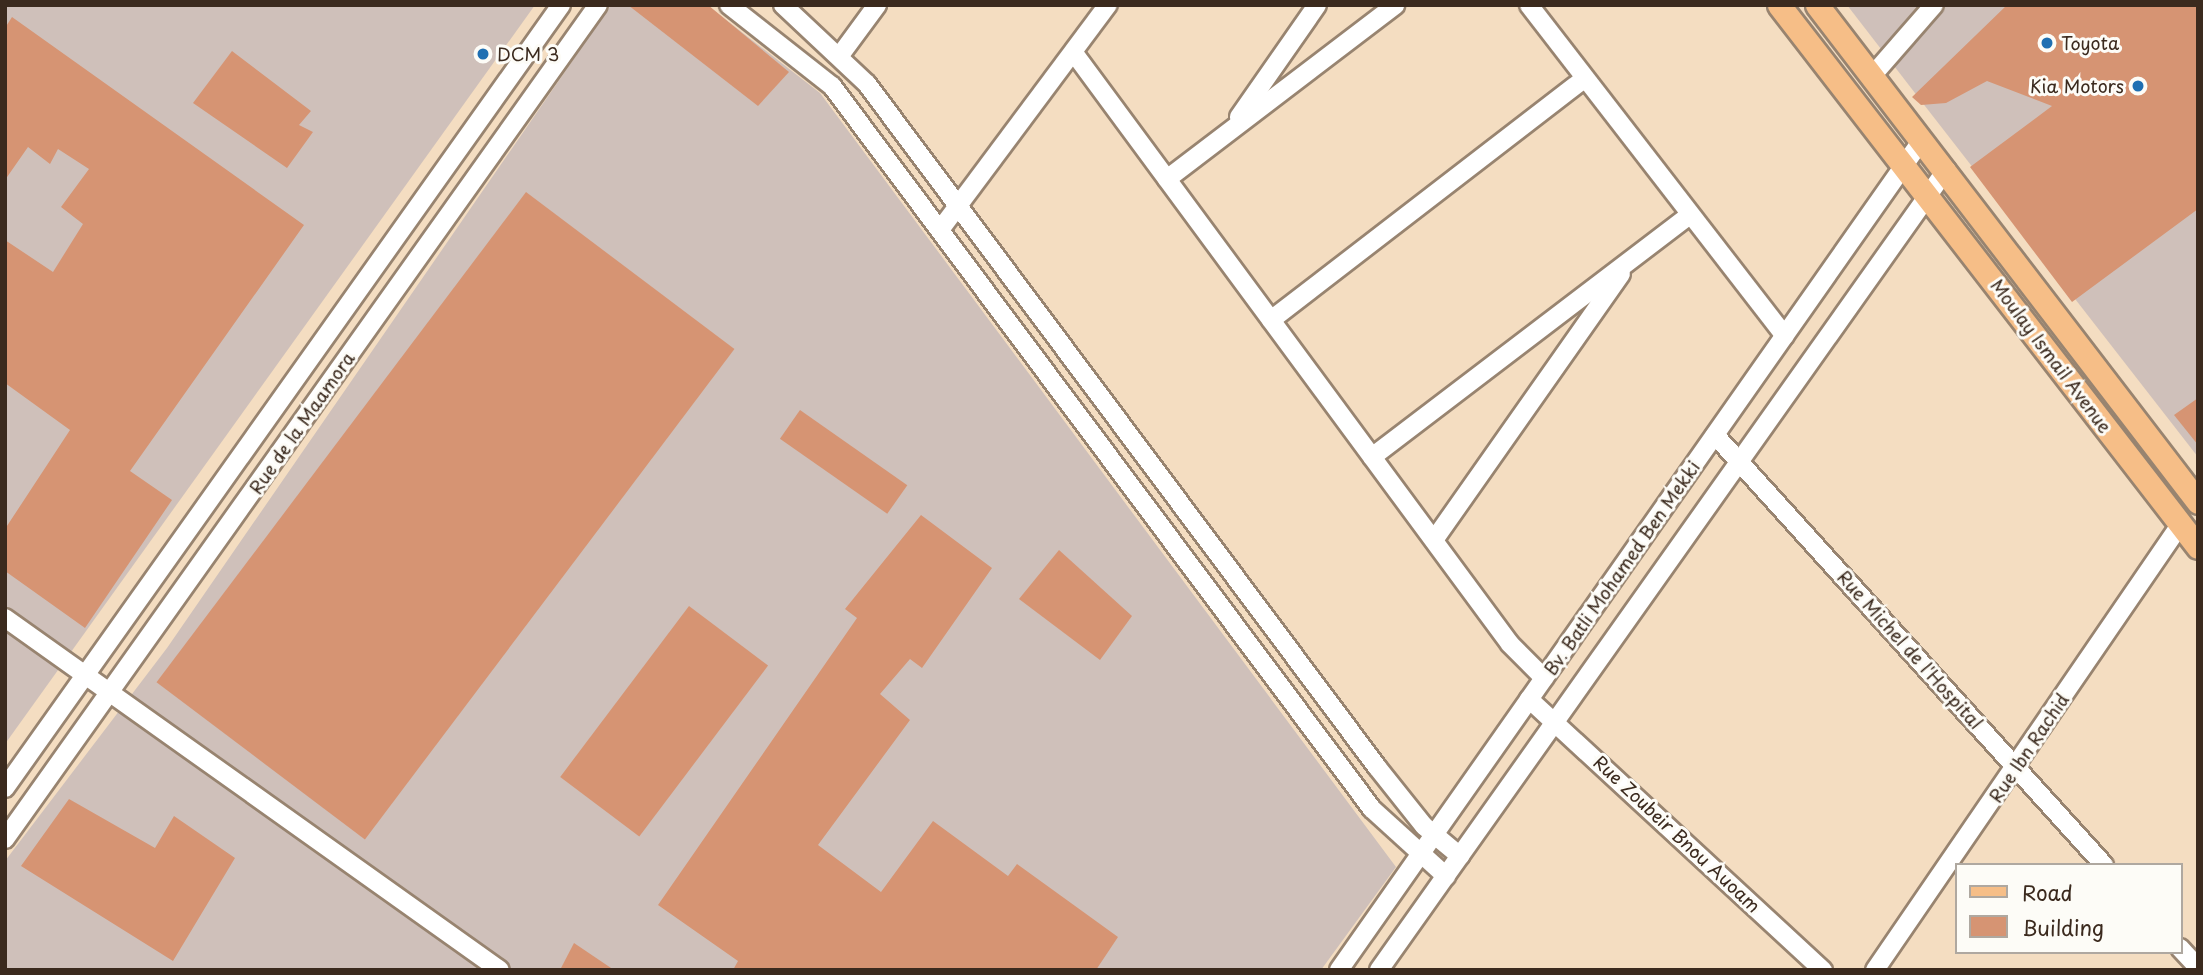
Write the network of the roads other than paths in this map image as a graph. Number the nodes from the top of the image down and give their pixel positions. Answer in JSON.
{"nodes":[{"id":1,"x":561,"y":5,"type":"edge"},
{"id":2,"x":598,"y":5,"type":"edge"},
{"id":3,"x":729,"y":5,"type":"edge"},
{"id":4,"x":783,"y":5,"type":"edge"},
{"id":5,"x":877,"y":5,"type":"edge"},
{"id":6,"x":1108,"y":5,"type":"edge"},
{"id":7,"x":1317,"y":5,"type":"edge"},
{"id":8,"x":1395,"y":5,"type":"edge"},
{"id":9,"x":1529,"y":5,"type":"edge"},
{"id":10,"x":1779,"y":5,"type":"edge"},
{"id":11,"x":1817,"y":5,"type":"edge"},
{"id":12,"x":1934,"y":5,"type":"edge"},
{"id":13,"x":1074,"y":53,"type":"junction"},
{"id":14,"x":841,"y":54,"type":"junction"},
{"id":15,"x":1872,"y":76,"type":"junction"},
{"id":16,"x":1585,"y":78,"type":"junction"},
{"id":17,"x":1228,"y":132,"type":"junction"},
{"id":18,"x":1922,"y":140,"type":"junction"},
{"id":19,"x":1904,"y":166,"type":"junction"},
{"id":20,"x":1946,"y":170,"type":"junction"},
{"id":21,"x":1167,"y":179,"type":"junction"},
{"id":22,"x":1927,"y":195,"type":"junction"},
{"id":23,"x":958,"y":206,"type":"junction"},
{"id":24,"x":1690,"y":215,"type":"junction"},
{"id":25,"x":940,"y":230,"type":"junction"},
{"id":26,"x":1630,"y":261,"type":"junction"},
{"id":27,"x":1271,"y":320,"type":"junction"},
{"id":28,"x":1785,"y":335,"type":"junction"},
{"id":29,"x":257,"y":433,"type":"junction"},
{"id":30,"x":1715,"y":435,"type":"junction"},
{"id":31,"x":282,"y":451,"type":"junction"},
{"id":32,"x":1372,"y":457,"type":"junction"},
{"id":33,"x":1740,"y":458,"type":"junction"},
{"id":34,"x":2198,"y":502,"type":"edge"},
{"id":35,"x":2180,"y":525,"type":"junction"},
{"id":36,"x":1434,"y":540,"type":"junction"},
{"id":37,"x":2198,"y":547,"type":"edge"},
{"id":38,"x":1613,"y":580,"type":"junction"},
{"id":39,"x":1640,"y":598,"type":"junction"},
{"id":40,"x":5,"y":618,"type":"edge"},
{"id":41,"x":88,"y":675,"type":"junction"},
{"id":42,"x":1544,"y":678,"type":"junction"},
{"id":43,"x":112,"y":692,"type":"junction"},
{"id":44,"x":1529,"y":699,"type":"junction"},
{"id":45,"x":1553,"y":721,"type":"junction"},
{"id":46,"x":2016,"y":769,"type":"junction"},
{"id":47,"x":5,"y":788,"type":"edge"},
{"id":48,"x":1435,"y":835,"type":"junction"},
{"id":49,"x":5,"y":839,"type":"edge"},
{"id":50,"x":1460,"y":856,"type":"junction"},
{"id":51,"x":1420,"y":857,"type":"junction"},
{"id":52,"x":2102,"y":863,"type":"edge"},
{"id":53,"x":1446,"y":876,"type":"junction"},
{"id":54,"x":2182,"y":950,"type":"edge"},
{"id":55,"x":2198,"y":967,"type":"edge"},
{"id":56,"x":1343,"y":968,"type":"edge"},
{"id":57,"x":500,"y":970,"type":"edge"},
{"id":58,"x":1379,"y":970,"type":"edge"},
{"id":59,"x":1823,"y":970,"type":"edge"},
{"id":60,"x":1875,"y":970,"type":"edge"}],
"edges":[{"from":1,"to":29,"type":"street","name":"Rue de la Maamora"},
{"from":2,"to":31,"type":"street","name":"Rue de la Maamora"},
{"from":3,"to":25,"type":"street"},
{"from":4,"to":14,"type":"street"},
{"from":5,"to":14,"type":"street"},
{"from":6,"to":13,"type":"street"},
{"from":7,"to":17,"type":"street"},
{"from":8,"to":17,"type":"street"},
{"from":9,"to":16,"type":"street"},
{"from":10,"to":19,"type":"main road","name":"Moulay Ismail Avenue"},
{"from":11,"to":15,"type":"main road","name":"Moulay Ismail Avenue"},
{"from":12,"to":15,"type":"street"},
{"from":13,"to":21,"type":"street"},
{"from":13,"to":23,"type":"street"},
{"from":14,"to":23,"type":"street"},
{"from":15,"to":18,"type":"main road","name":"Moulay Ismail Avenue"},
{"from":16,"to":24,"type":"street"},
{"from":16,"to":27,"type":"street"},
{"from":17,"to":21,"type":"street"},
{"from":18,"to":19,"type":"street","name":"Bv. Batli Mohamed Ben Mekki"},
{"from":18,"to":20,"type":"main road","name":"Moulay Ismail Avenue"},
{"from":19,"to":22,"type":"main road","name":"Moulay Ismail Avenue"},
{"from":19,"to":28,"type":"street","name":"Bv. Batli Mohamed Ben Mekki"},
{"from":20,"to":22,"type":"street","name":"Bv. Batli Mohamed Ben Mekki"},
{"from":20,"to":34,"type":"main road","name":"Moulay Ismail Avenue"},
{"from":21,"to":27,"type":"street"},
{"from":22,"to":33,"type":"street","name":"Bv. Batli Mohamed Ben Mekki"},
{"from":22,"to":35,"type":"main road","name":"Moulay Ismail Avenue"},
{"from":23,"to":25,"type":"street"},
{"from":23,"to":48,"type":"street"},
{"from":24,"to":26,"type":"street"},
{"from":24,"to":28,"type":"street"},
{"from":25,"to":51,"type":"street"},
{"from":26,"to":32,"type":"street"},
{"from":26,"to":36,"type":"street"},
{"from":27,"to":32,"type":"street"},
{"from":28,"to":30,"type":"street","name":"Bv. Batli Mohamed Ben Mekki"},
{"from":29,"to":31,"type":"street"},
{"from":29,"to":41,"type":"street","name":"Rue de la Maamora"},
{"from":30,"to":33,"type":"street","name":"Rue Michel de l'Hospital"},
{"from":30,"to":38,"type":"street","name":"Bv. Batli Mohamed Ben Mekki"},
{"from":31,"to":43,"type":"street","name":"Rue de la Maamora"},
{"from":32,"to":36,"type":"street"},
{"from":33,"to":39,"type":"street","name":"Bv. Batli Mohamed Ben Mekki"},
{"from":33,"to":46,"type":"street","name":"Rue Michel de l'Hospital"},
{"from":35,"to":37,"type":"main road","name":"Moulay Ismail Avenue"},
{"from":35,"to":46,"type":"street","name":"Rue Ibn Rachid"},
{"from":36,"to":42,"type":"street"},
{"from":38,"to":39,"type":"street"},
{"from":38,"to":42,"type":"street","name":"Bv. Batli Mohamed Ben Mekki"},
{"from":39,"to":45,"type":"street","name":"Bv. Batli Mohamed Ben Mekki"},
{"from":40,"to":41,"type":"street"},
{"from":41,"to":43,"type":"street"},
{"from":41,"to":47,"type":"street","name":"Rue de la Maamora"},
{"from":42,"to":44,"type":"street","name":"Bv. Batli Mohamed Ben Mekki"},
{"from":43,"to":49,"type":"street","name":"Rue de la Maamora"},
{"from":43,"to":57,"type":"street"},
{"from":44,"to":45,"type":"street","name":"Rue Zoubeir Bnou Auoam"},
{"from":44,"to":48,"type":"street","name":"Bv. Batli Mohamed Ben Mekki"},
{"from":45,"to":50,"type":"street","name":"Bv. Batli Mohamed Ben Mekki"},
{"from":45,"to":59,"type":"street","name":"Rue Zoubeir Bnou Auoam"},
{"from":46,"to":52,"type":"street","name":"Rue Michel de l'Hospital"},
{"from":46,"to":60,"type":"street","name":"Rue Ibn Rachid"},
{"from":48,"to":50,"type":"street"},
{"from":48,"to":51,"type":"street","name":"Bv. Batli Mohamed Ben Mekki"},
{"from":50,"to":53,"type":"street","name":"Bv. Batli Mohamed Ben Mekki"},
{"from":51,"to":53,"type":"street"},
{"from":51,"to":56,"type":"street","name":"Bv. Batli Mohamed Ben Mekki"},
{"from":53,"to":58,"type":"street","name":"Bv. Batli Mohamed Ben Mekki"},
{"from":54,"to":55,"type":"street"}]}
